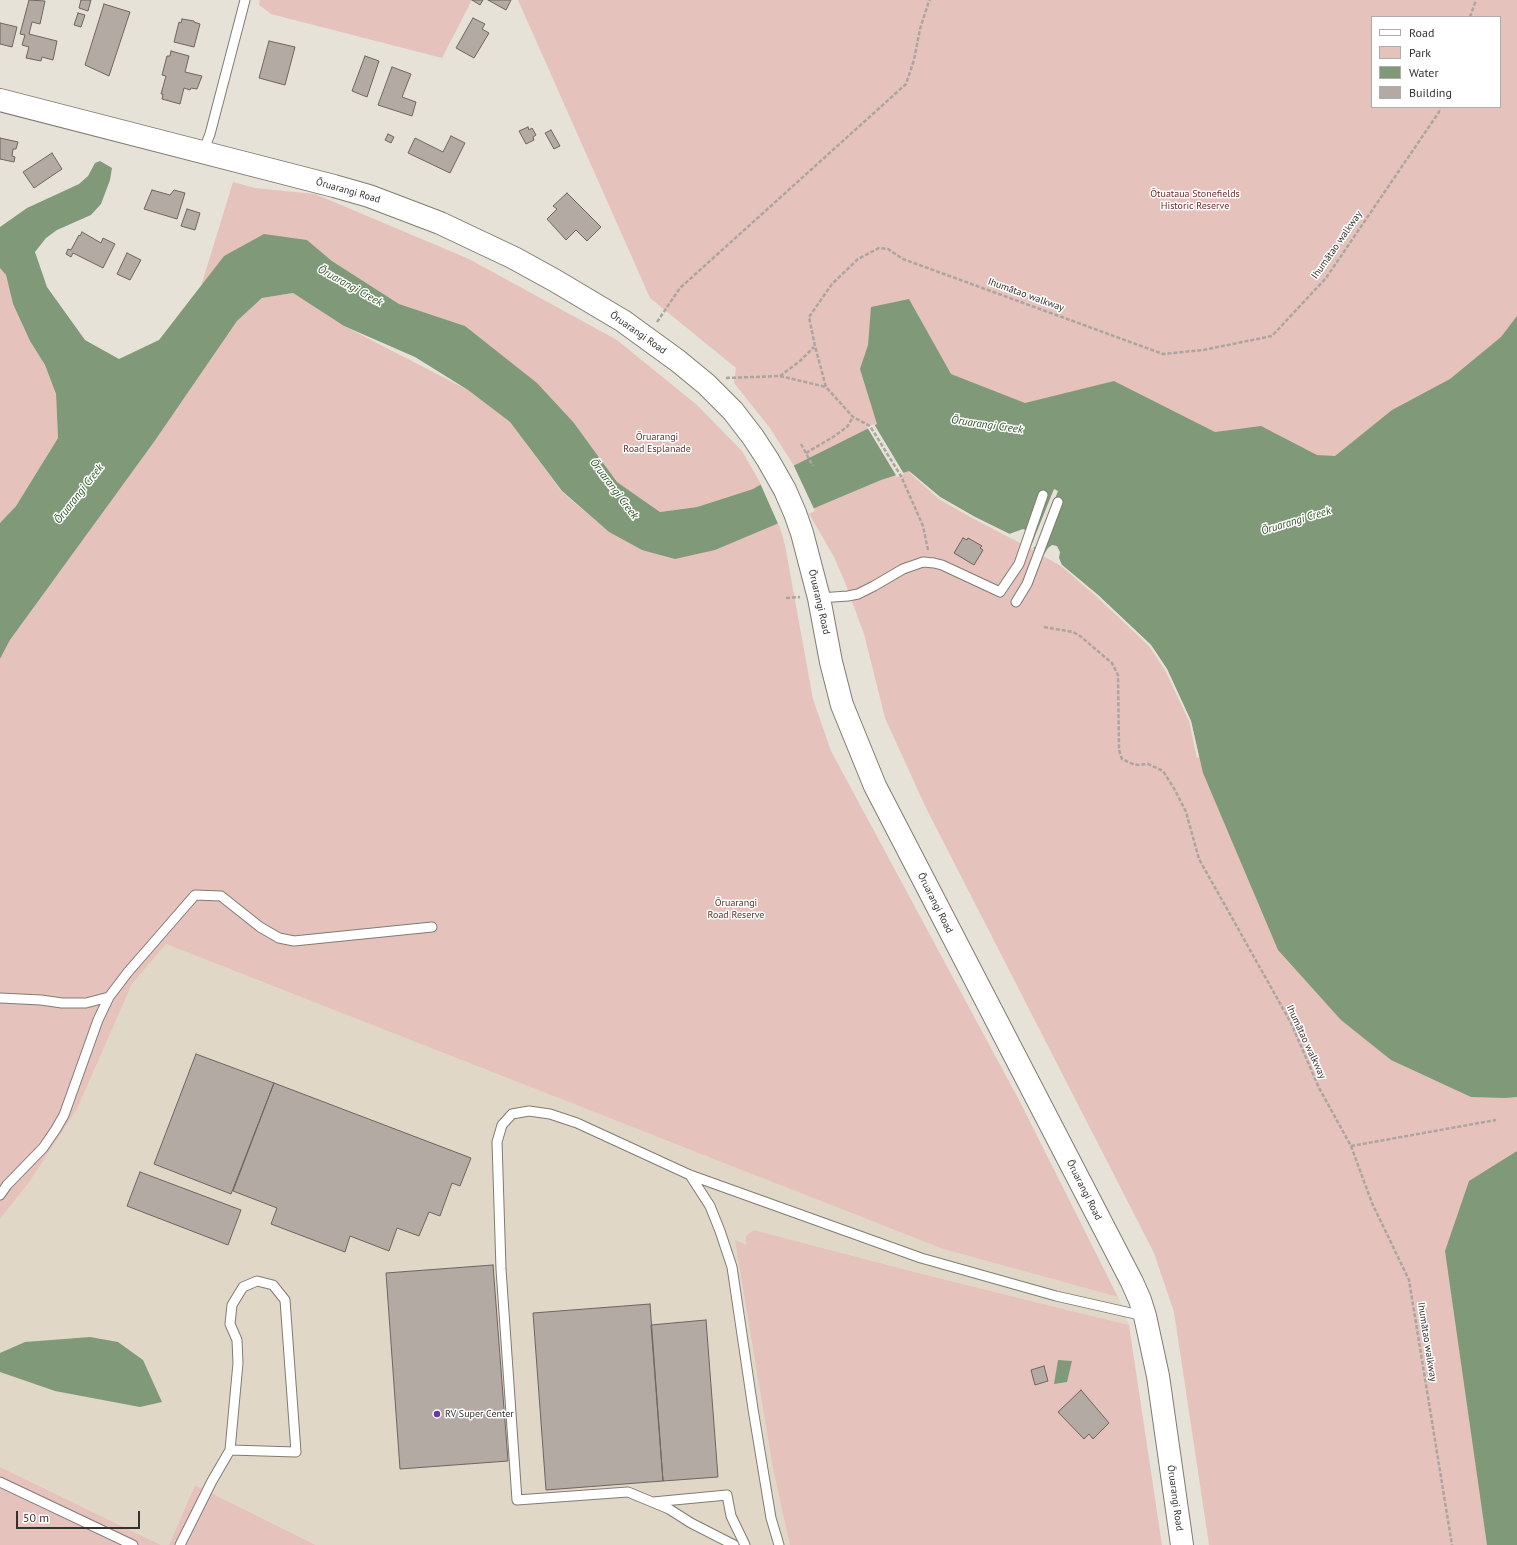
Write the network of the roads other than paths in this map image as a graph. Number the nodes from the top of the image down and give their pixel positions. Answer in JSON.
{"nodes":[{"id":1,"x":245,"y":0,"type":"edge"},
{"id":2,"x":0,"y":100,"type":"edge"},
{"id":3,"x":203,"y":152,"type":"junction"},
{"id":4,"x":1043,"y":495,"type":"dead end"},
{"id":5,"x":1058,"y":502,"type":"dead end"},
{"id":6,"x":818,"y":598,"type":"junction"},
{"id":7,"x":1016,"y":602,"type":"dead end"},
{"id":8,"x":432,"y":926,"type":"dead end"},
{"id":9,"x":109,"y":997,"type":"junction"},
{"id":10,"x":0,"y":998,"type":"edge"},
{"id":11,"x":690,"y":1175,"type":"junction"},
{"id":12,"x":0,"y":1195,"type":"edge"},
{"id":13,"x":1145,"y":1316,"type":"junction"},
{"id":14,"x":230,"y":1450,"type":"junction"},
{"id":15,"x":0,"y":1482,"type":"edge"},
{"id":16,"x":652,"y":1502,"type":"junction"},
{"id":17,"x":133,"y":1545,"type":"edge"},
{"id":18,"x":180,"y":1545,"type":"edge"},
{"id":19,"x":734,"y":1545,"type":"edge"},
{"id":20,"x":745,"y":1545,"type":"edge"},
{"id":21,"x":779,"y":1545,"type":"edge"},
{"id":22,"x":1182,"y":1545,"type":"edge"}],
"edges":[{"from":1,"to":3,"type":"lane"},
{"from":2,"to":3,"type":"street","name":"Ōruarangi Road"},
{"from":3,"to":6,"type":"street","name":"Ōruarangi Road"},
{"from":4,"to":6,"type":"lane"},
{"from":5,"to":7,"type":"lane"},
{"from":6,"to":13,"type":"street","name":"Ōruarangi Road"},
{"from":8,"to":9,"type":"lane"},
{"from":9,"to":10,"type":"lane"},
{"from":9,"to":12,"type":"lane"},
{"from":11,"to":13,"type":"lane"},
{"from":11,"to":16,"type":"lane"},
{"from":11,"to":21,"type":"lane"},
{"from":13,"to":22,"type":"street","name":"Ōruarangi Road"},
{"from":14,"to":14,"type":"lane"},
{"from":14,"to":18,"type":"lane"},
{"from":15,"to":17,"type":"lane"},
{"from":16,"to":19,"type":"lane"},
{"from":16,"to":20,"type":"lane"}]}
